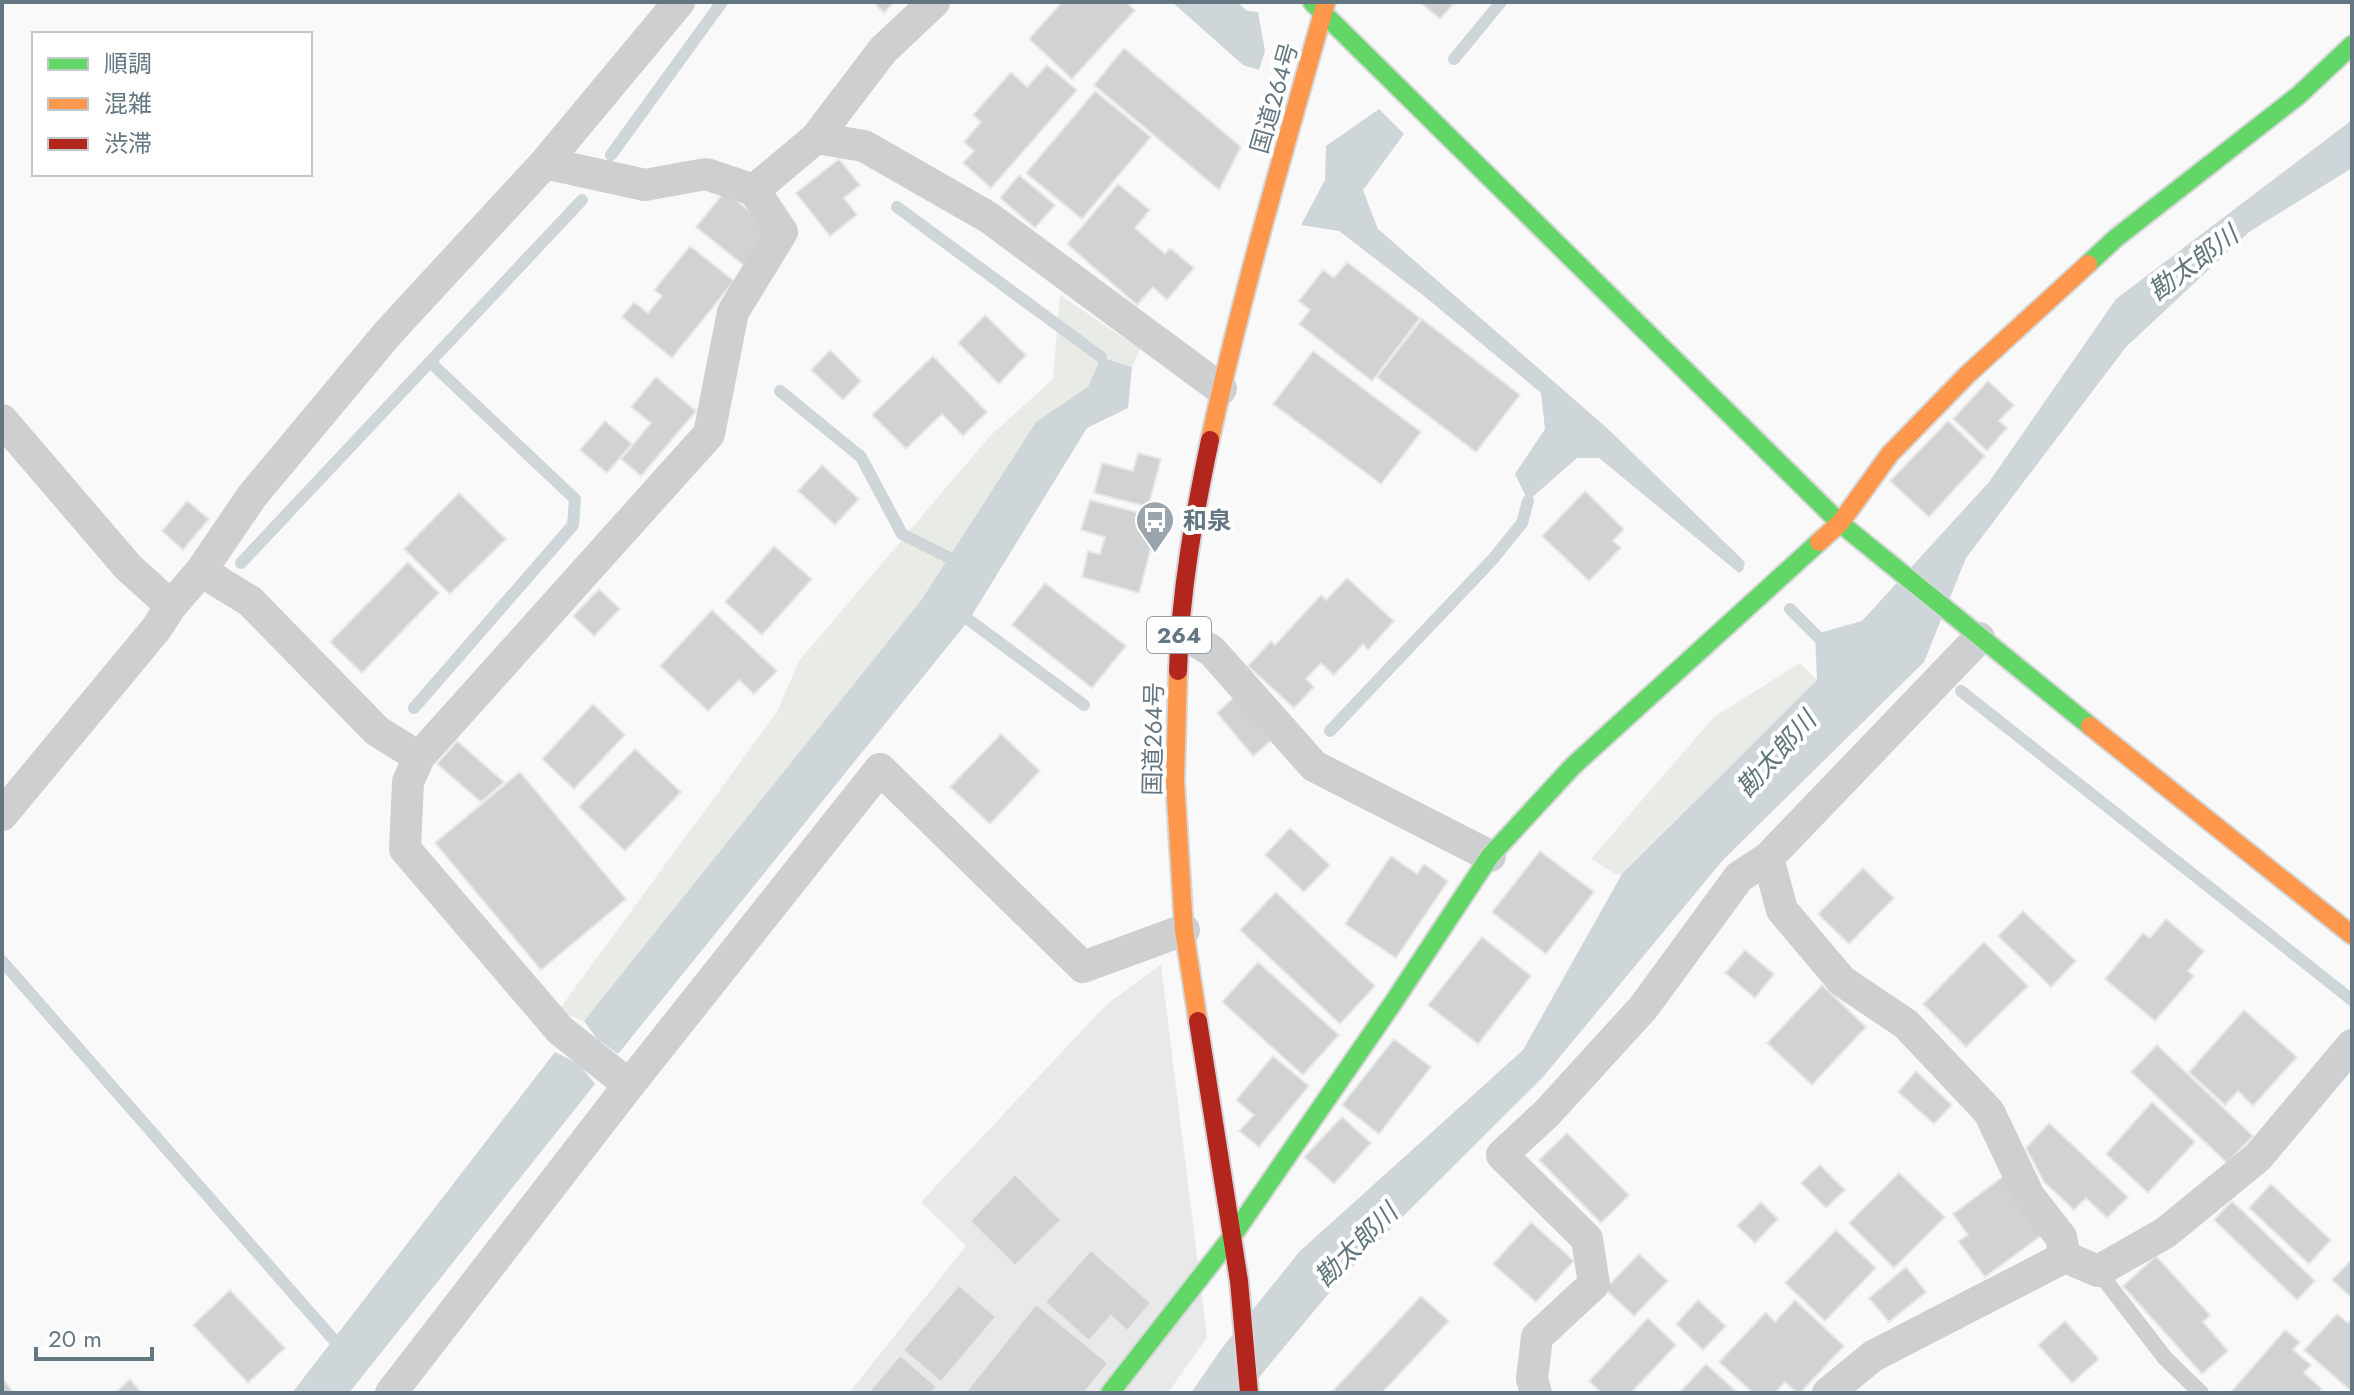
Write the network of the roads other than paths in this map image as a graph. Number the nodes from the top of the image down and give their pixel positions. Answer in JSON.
{"nodes":[{"id":1,"x":679,"y":2,"type":"edge"},
{"id":2,"x":934,"y":2,"type":"edge"},
{"id":3,"x":1321,"y":5,"type":"edge"},
{"id":4,"x":2352,"y":45,"type":"edge"},
{"id":5,"x":816,"y":138,"type":"junction"},
{"id":6,"x":545,"y":163,"type":"junction"},
{"id":7,"x":754,"y":190,"type":"junction"},
{"id":8,"x":1221,"y":389,"type":"junction"},
{"id":9,"x":2,"y":420,"type":"edge"},
{"id":10,"x":1840,"y":523,"type":"junction"},
{"id":11,"x":201,"y":571,"type":"junction"},
{"id":12,"x":171,"y":606,"type":"junction"},
{"id":13,"x":1969,"y":630,"type":"junction"},
{"id":14,"x":1179,"y":631,"type":"junction"},
{"id":15,"x":419,"y":757,"type":"junction"},
{"id":16,"x":2,"y":815,"type":"edge"},
{"id":17,"x":1490,"y":856,"type":"junction"},
{"id":18,"x":1768,"y":858,"type":"junction"},
{"id":19,"x":1184,"y":930,"type":"junction"},
{"id":20,"x":2352,"y":935,"type":"edge"},
{"id":21,"x":2352,"y":1045,"type":"edge"},
{"id":22,"x":629,"y":1085,"type":"junction"},
{"id":23,"x":1231,"y":1238,"type":"junction"},
{"id":24,"x":2065,"y":1257,"type":"junction"},
{"id":25,"x":2098,"y":1271,"type":"junction"},
{"id":26,"x":391,"y":1393,"type":"edge"},
{"id":27,"x":1110,"y":1393,"type":"edge"},
{"id":28,"x":1249,"y":1393,"type":"edge"},
{"id":29,"x":1536,"y":1393,"type":"edge"},
{"id":30,"x":1828,"y":1393,"type":"edge"},
{"id":31,"x":2201,"y":1393,"type":"edge"}],
"edges":[{"from":1,"to":6,"type":"street"},
{"from":2,"to":5,"type":"street"},
{"from":3,"to":8,"type":"main road","name":"国道264号","number":"264"},
{"from":3,"to":10,"type":"main road"},
{"from":4,"to":10,"type":"main road"},
{"from":5,"to":7,"type":"street"},
{"from":5,"to":8,"type":"street"},
{"from":6,"to":7,"type":"street"},
{"from":6,"to":11,"type":"street"},
{"from":7,"to":15,"type":"street"},
{"from":8,"to":14,"type":"main road","name":"国道264号","number":"264"},
{"from":9,"to":12,"type":"street"},
{"from":10,"to":13,"type":"main road"},
{"from":10,"to":17,"type":"main road"},
{"from":11,"to":12,"type":"street"},
{"from":11,"to":15,"type":"street"},
{"from":12,"to":16,"type":"street"},
{"from":13,"to":18,"type":"street"},
{"from":13,"to":20,"type":"main road"},
{"from":14,"to":17,"type":"street"},
{"from":14,"to":19,"type":"main road","name":"国道264号","number":"264"},
{"from":15,"to":22,"type":"street"},
{"from":17,"to":23,"type":"main road"},
{"from":18,"to":24,"type":"street"},
{"from":18,"to":29,"type":"street"},
{"from":19,"to":22,"type":"street"},
{"from":19,"to":23,"type":"main road","name":"国道264号","number":"264"},
{"from":21,"to":25,"type":"street"},
{"from":22,"to":26,"type":"street"},
{"from":23,"to":27,"type":"main road"},
{"from":23,"to":28,"type":"main road","name":"国道264号","number":"264"},
{"from":24,"to":25,"type":"street"},
{"from":24,"to":30,"type":"street"},
{"from":25,"to":31,"type":"lane"}]}
